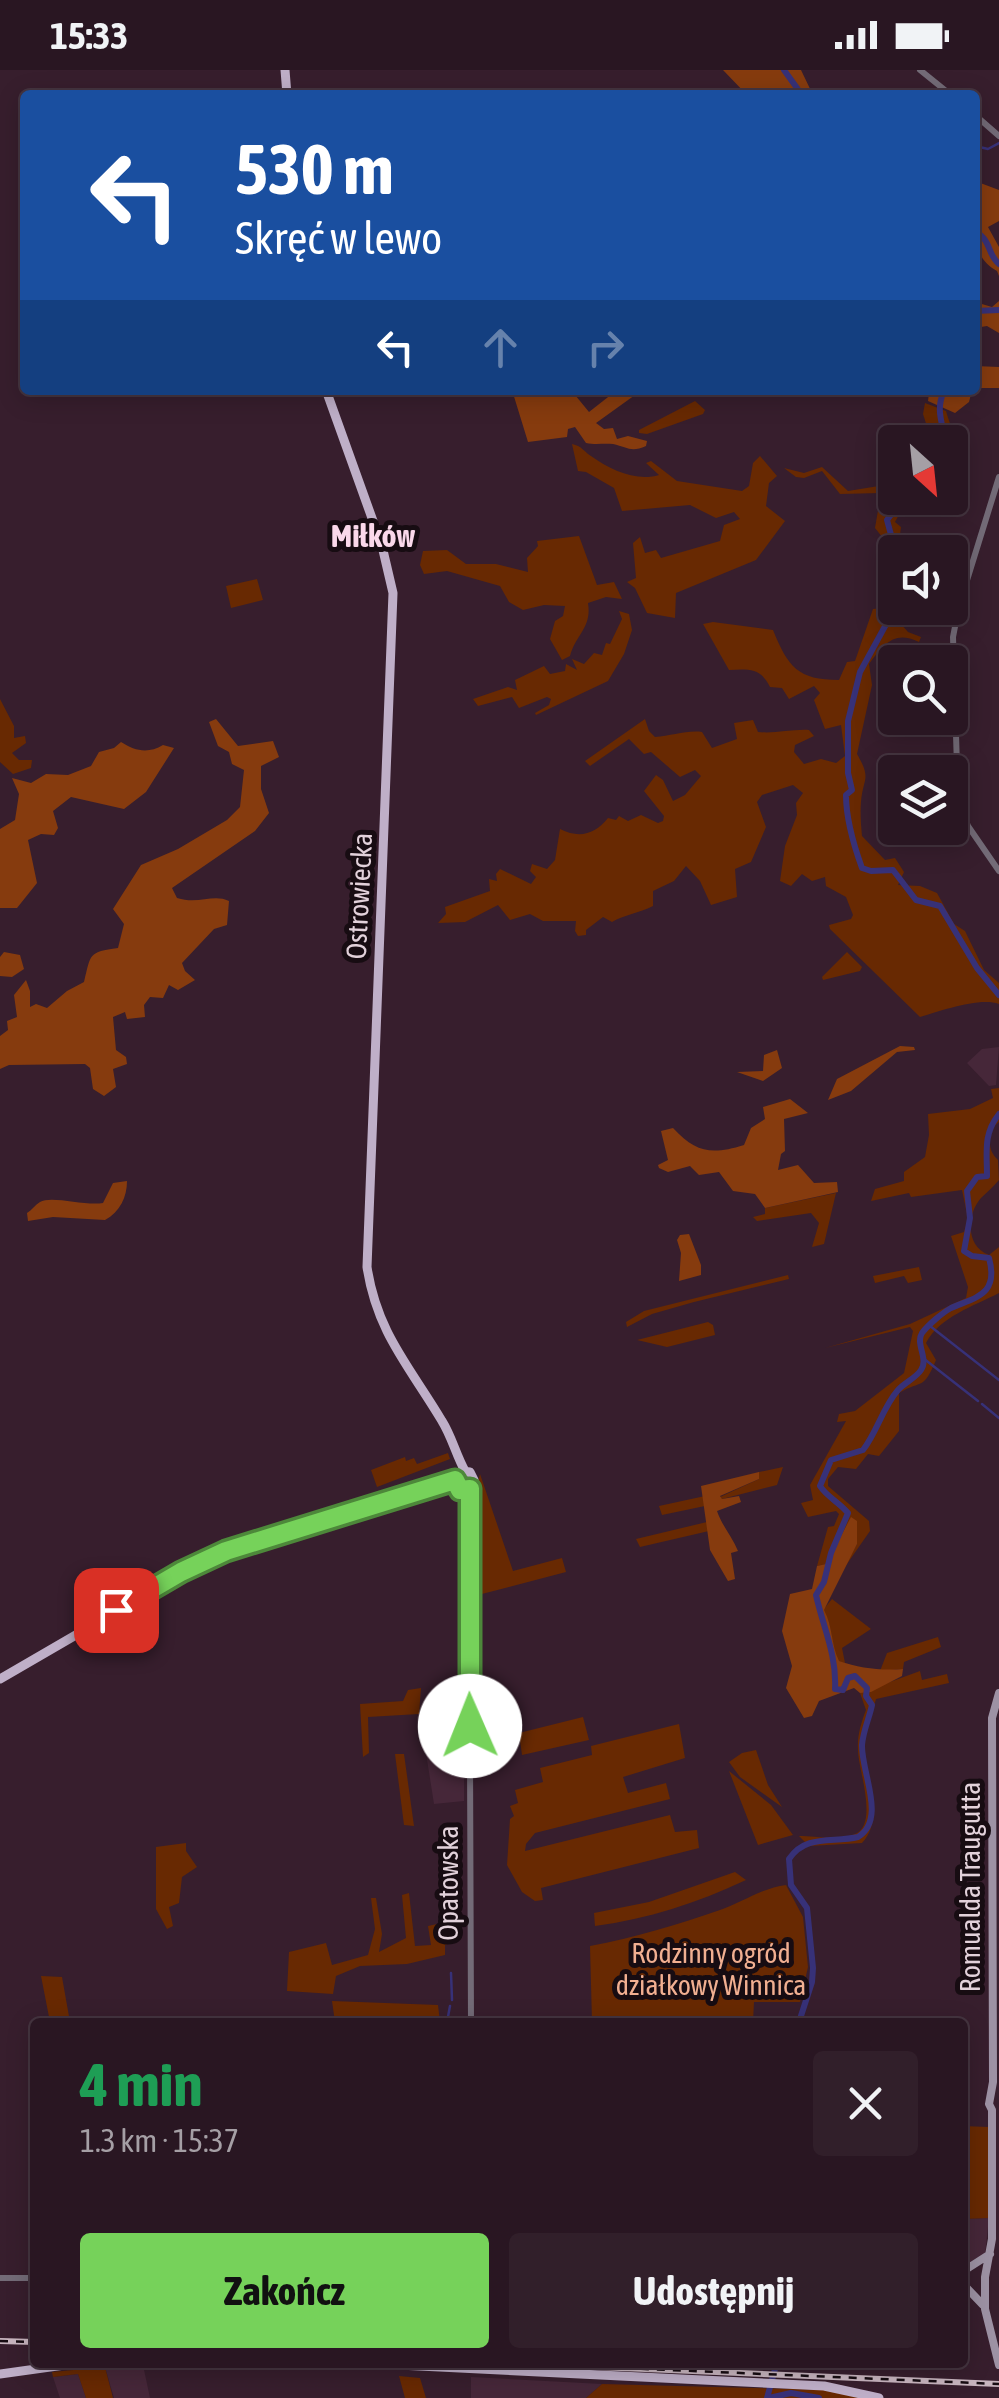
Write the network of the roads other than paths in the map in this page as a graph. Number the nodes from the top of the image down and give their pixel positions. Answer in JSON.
{"nodes":[{"id":1,"x":920,"y":70,"type":"edge"},
{"id":2,"x":945,"y":90,"type":"edge"},
{"id":3,"x":980,"y":119,"type":"edge"},
{"id":4,"x":999,"y":136,"type":"edge"},
{"id":5,"x":328,"y":395,"type":"edge"},
{"id":6,"x":999,"y":477,"type":"edge"},
{"id":7,"x":999,"y":871,"type":"edge"},
{"id":8,"x":428,"y":1400,"type":"joint"},
{"id":9,"x":461,"y":1482,"type":"junction"},
{"id":10,"x":0,"y":1679,"type":"edge"},
{"id":11,"x":999,"y":1693,"type":"edge"},
{"id":12,"x":471,"y":2018,"type":"edge"},
{"id":13,"x":996,"y":2098,"type":"edge"},
{"id":14,"x":996,"y":2110,"type":"edge"},
{"id":15,"x":990,"y":2254,"type":"junction"},
{"id":16,"x":968,"y":2267,"type":"edge"},
{"id":17,"x":968,"y":2269,"type":"edge"},
{"id":18,"x":0,"y":2278,"type":"edge"},
{"id":19,"x":30,"y":2278,"type":"edge"},
{"id":20,"x":985,"y":2279,"type":"junction"},
{"id":21,"x":968,"y":2285,"type":"edge"},
{"id":22,"x":968,"y":2289,"type":"edge"},
{"id":23,"x":985,"y":2309,"type":"junction"},
{"id":24,"x":999,"y":2365,"type":"edge"},
{"id":25,"x":43,"y":2368,"type":"edge"},
{"id":26,"x":457,"y":2368,"type":"edge"},
{"id":27,"x":0,"y":2374,"type":"edge"},
{"id":28,"x":879,"y":2398,"type":"edge"}],
"edges":[{"from":1,"to":2,"type":"street"},
{"from":3,"to":4,"type":"street"},
{"from":5,"to":8,"type":"main road","name":"Ostrowiecka"},
{"from":6,"to":7,"type":"street"},
{"from":8,"to":9,"type":"main road","name":"Opatowska"},
{"from":9,"to":10,"type":"main road"},
{"from":9,"to":12,"type":"street","name":"Opatowska"},
{"from":11,"to":13,"type":"main road","name":"Romualda Traugutta"},
{"from":13,"to":14,"type":"main road","name":"Romualda Traugutta"},
{"from":14,"to":15,"type":"main road"},
{"from":15,"to":16,"type":"main road"},
{"from":15,"to":20,"type":"main road"},
{"from":17,"to":20,"type":"main road"},
{"from":18,"to":19,"type":"street"},
{"from":20,"to":21,"type":"main road"},
{"from":20,"to":23,"type":"main road"},
{"from":22,"to":23,"type":"main road"},
{"from":23,"to":24,"type":"main road"},
{"from":25,"to":27,"type":"main road"},
{"from":26,"to":28,"type":"main road"}]}
